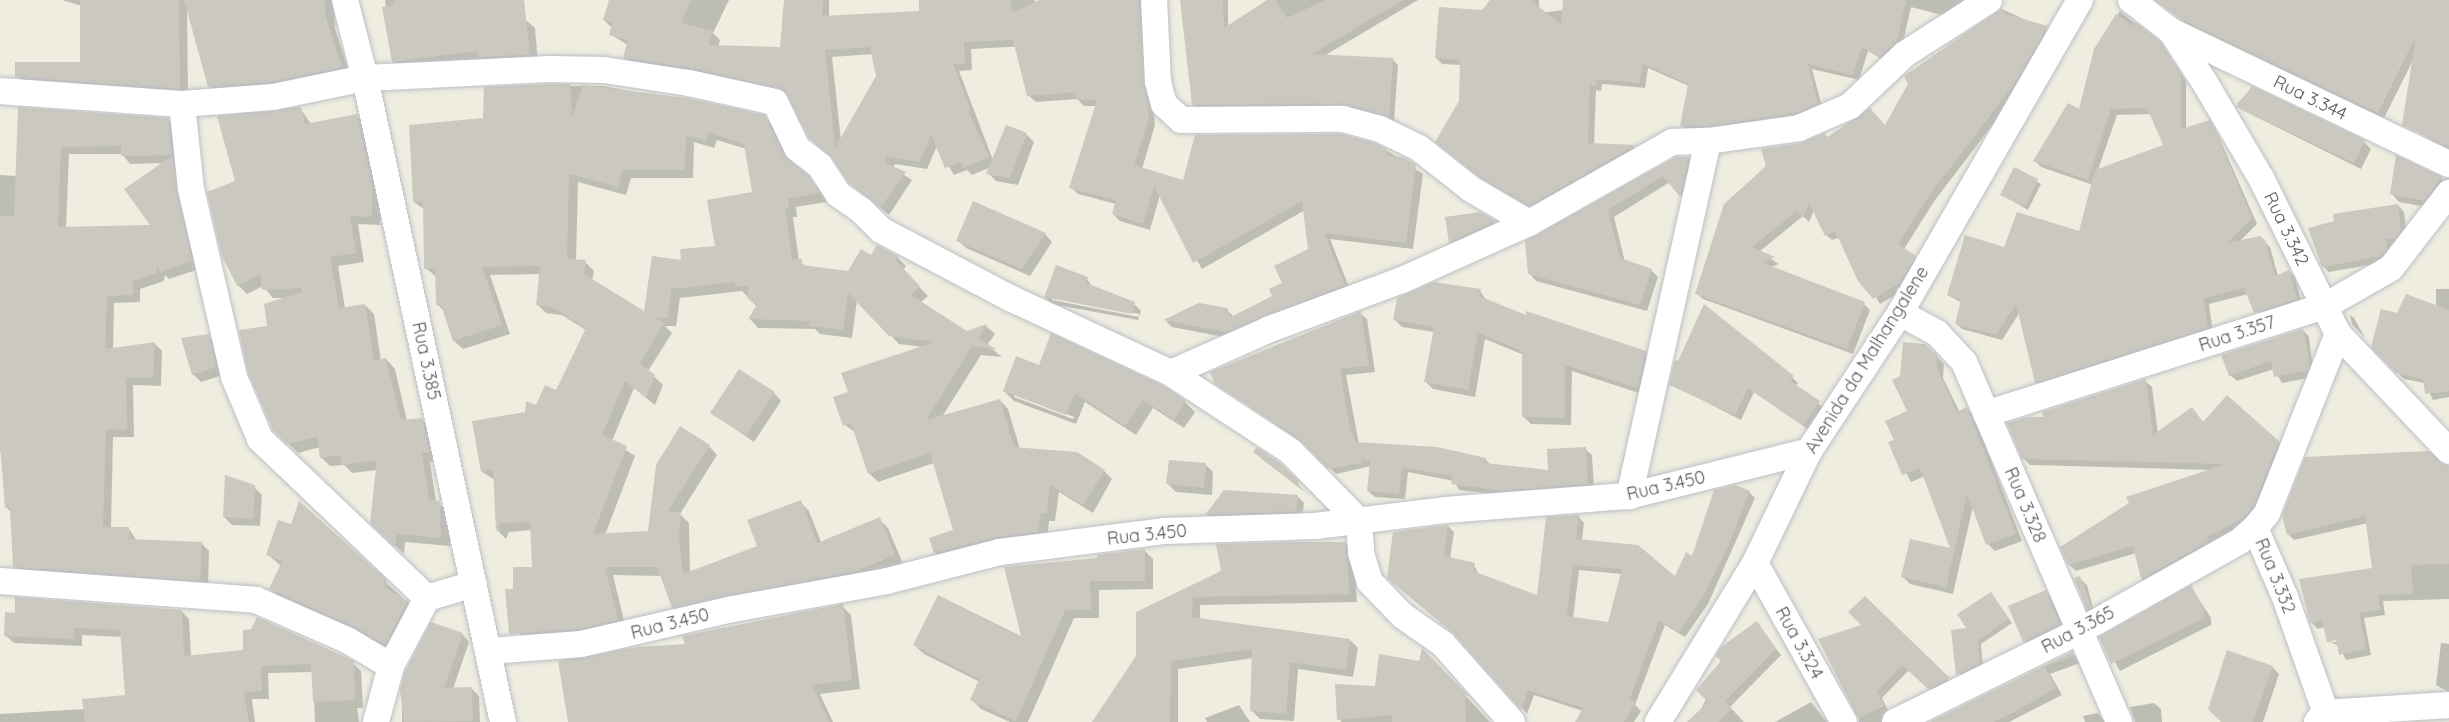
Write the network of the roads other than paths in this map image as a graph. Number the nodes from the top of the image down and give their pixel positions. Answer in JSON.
{"nodes":[{"id":1,"x":345,"y":0,"type":"edge"},
{"id":2,"x":1154,"y":0,"type":"edge"},
{"id":3,"x":1989,"y":0,"type":"edge"},
{"id":4,"x":2080,"y":0,"type":"edge"},
{"id":5,"x":2131,"y":0,"type":"edge"},
{"id":6,"x":2171,"y":31,"type":"junction"},
{"id":7,"x":365,"y":78,"type":"junction"},
{"id":8,"x":0,"y":91,"type":"edge"},
{"id":9,"x":182,"y":104,"type":"junction"},
{"id":10,"x":1708,"y":141,"type":"junction"},
{"id":11,"x":2449,"y":164,"type":"edge"},
{"id":12,"x":2449,"y":193,"type":"edge"},
{"id":13,"x":1530,"y":223,"type":"junction"},
{"id":14,"x":2325,"y":306,"type":"junction"},
{"id":15,"x":1900,"y":313,"type":"junction"},
{"id":16,"x":2338,"y":334,"type":"junction"},
{"id":17,"x":1171,"y":373,"type":"junction"},
{"id":18,"x":1986,"y":414,"type":"junction"},
{"id":19,"x":1809,"y":451,"type":"junction"},
{"id":20,"x":2449,"y":452,"type":"edge"},
{"id":21,"x":1629,"y":496,"type":"junction"},
{"id":22,"x":1359,"y":521,"type":"junction"},
{"id":23,"x":2255,"y":528,"type":"junction"},
{"id":24,"x":1755,"y":563,"type":"junction"},
{"id":25,"x":0,"y":581,"type":"edge"},
{"id":26,"x":474,"y":584,"type":"junction"},
{"id":27,"x":427,"y":598,"type":"junction"},
{"id":28,"x":2078,"y":632,"type":"junction"},
{"id":29,"x":489,"y":651,"type":"junction"},
{"id":30,"x":392,"y":666,"type":"junction"},
{"id":31,"x":2449,"y":705,"type":"edge"},
{"id":32,"x":2323,"y":719,"type":"edge"},
{"id":33,"x":376,"y":722,"type":"edge"},
{"id":34,"x":503,"y":722,"type":"edge"},
{"id":35,"x":1512,"y":722,"type":"edge"},
{"id":36,"x":1658,"y":722,"type":"edge"},
{"id":37,"x":1844,"y":722,"type":"edge"},
{"id":38,"x":1895,"y":722,"type":"edge"},
{"id":39,"x":2119,"y":722,"type":"edge"}],
"edges":[{"from":1,"to":7,"type":"street","name":"Rua 3.385"},
{"from":2,"to":13,"type":"street"},
{"from":3,"to":10,"type":"street"},
{"from":4,"to":15,"type":"street","name":"Avenida da Malhangalene"},
{"from":5,"to":6,"type":"street","name":"Rua 3.342"},
{"from":6,"to":11,"type":"street","name":"Rua 3.344"},
{"from":6,"to":14,"type":"street","name":"Rua 3.342"},
{"from":7,"to":9,"type":"street"},
{"from":7,"to":17,"type":"street"},
{"from":7,"to":26,"type":"street","name":"Rua 3.385"},
{"from":8,"to":9,"type":"street"},
{"from":9,"to":27,"type":"street"},
{"from":10,"to":13,"type":"street"},
{"from":10,"to":21,"type":"street"},
{"from":12,"to":14,"type":"street","name":"Rua 3.357"},
{"from":13,"to":17,"type":"street"},
{"from":14,"to":16,"type":"street","name":"Rua 3.342"},
{"from":14,"to":18,"type":"street","name":"Rua 3.357"},
{"from":15,"to":18,"type":"street","name":"Rua 3.328"},
{"from":15,"to":19,"type":"street","name":"Avenida da Malhangalene"},
{"from":16,"to":20,"type":"street","name":"Rua 3.342"},
{"from":16,"to":23,"type":"street","name":"Rua 3.332"},
{"from":17,"to":22,"type":"street"},
{"from":18,"to":28,"type":"street","name":"Rua 3.328"},
{"from":19,"to":21,"type":"street","name":"Rua 3.450"},
{"from":19,"to":24,"type":"street","name":"Avenida da Malhangalene"},
{"from":21,"to":22,"type":"street","name":"Rua 3.450"},
{"from":22,"to":29,"type":"street","name":"Rua 3.450"},
{"from":22,"to":35,"type":"street"},
{"from":23,"to":28,"type":"street","name":"Rua 3.365"},
{"from":23,"to":32,"type":"street","name":"Rua 3.332"},
{"from":24,"to":36,"type":"street","name":"Avenida da Malhangalene"},
{"from":24,"to":37,"type":"street","name":"Rua 3.324"},
{"from":25,"to":30,"type":"street"},
{"from":26,"to":27,"type":"street"},
{"from":26,"to":29,"type":"street","name":"Rua 3.385"},
{"from":27,"to":30,"type":"street"},
{"from":28,"to":38,"type":"street","name":"Rua 3.365"},
{"from":28,"to":39,"type":"street","name":"Rua 3.328"},
{"from":29,"to":34,"type":"street","name":"Rua 3.385"},
{"from":30,"to":33,"type":"street"},
{"from":31,"to":32,"type":"street"}]}
